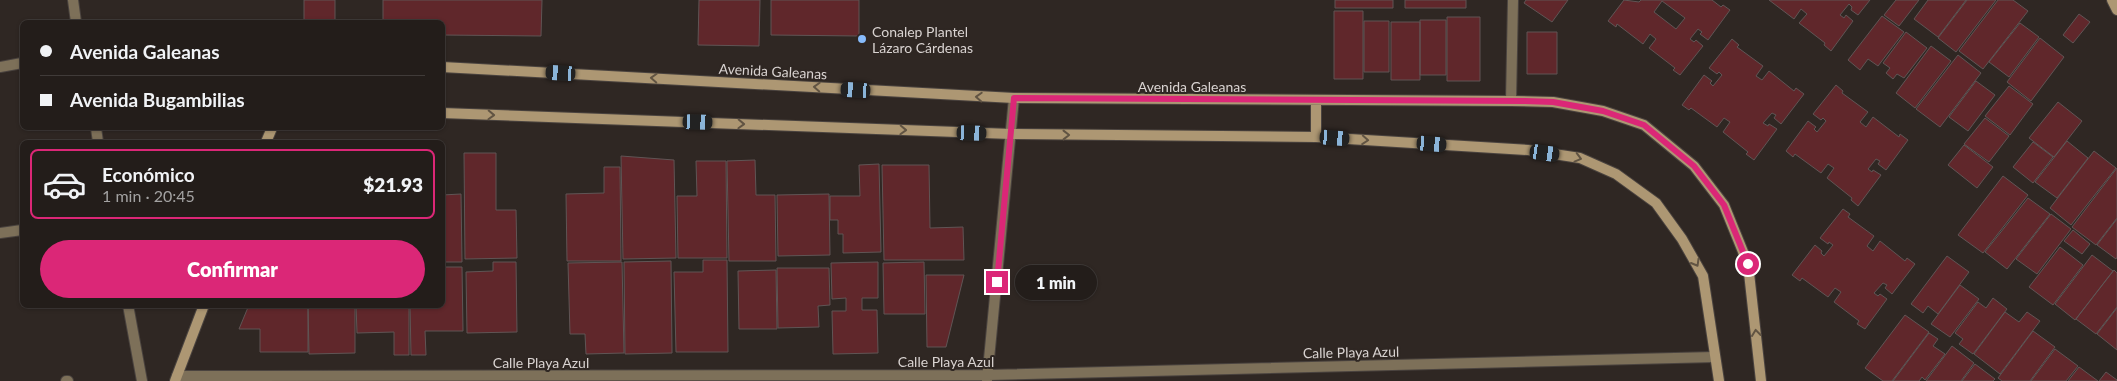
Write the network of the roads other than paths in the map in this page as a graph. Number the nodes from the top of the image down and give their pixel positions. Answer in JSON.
{"nodes":[{"id":1,"x":73,"y":0,"type":"edge"},
{"id":2,"x":1513,"y":0,"type":"edge"},
{"id":3,"x":2112,"y":0,"type":"edge"},
{"id":4,"x":2117,"y":10,"type":"edge"},
{"id":5,"x":76,"y":20,"type":"edge"},
{"id":6,"x":20,"y":63,"type":"edge"},
{"id":7,"x":0,"y":67,"type":"edge"},
{"id":8,"x":445,"y":67,"type":"edge"},
{"id":9,"x":1014,"y":98,"type":"junction"},
{"id":10,"x":1316,"y":101,"type":"junction"},
{"id":11,"x":1511,"y":101,"type":"junction"},
{"id":12,"x":445,"y":113,"type":"edge"},
{"id":13,"x":1011,"y":134,"type":"junction"},
{"id":14,"x":1316,"y":136,"type":"junction"},
{"id":15,"x":20,"y":230,"type":"edge"},
{"id":16,"x":0,"y":233,"type":"edge"},
{"id":17,"x":129,"y":308,"type":"edge"},
{"id":18,"x":203,"y":308,"type":"edge"},
{"id":19,"x":1715,"y":357,"type":"junction"},
{"id":20,"x":176,"y":378,"type":"edge"},
{"id":21,"x":988,"y":378,"type":"edge"},
{"id":22,"x":142,"y":381,"type":"edge"},
{"id":23,"x":1719,"y":381,"type":"edge"},
{"id":24,"x":1762,"y":381,"type":"edge"}],
"edges":[{"from":1,"to":5,"type":"street"},
{"from":2,"to":11,"type":"street"},
{"from":3,"to":4,"type":"street"},
{"from":6,"to":7,"type":"street"},
{"from":9,"to":8,"type":"street","name":"Avenida Galeanas","one_way":true},
{"from":9,"to":10,"type":"street","name":"Avenida Galeanas"},
{"from":9,"to":13,"type":"street"},
{"from":10,"to":11,"type":"street","name":"Avenida Galeanas"},
{"from":10,"to":14,"type":"street"},
{"from":24,"to":11,"type":"street","name":"Avenida Galeanas","one_way":true},
{"from":12,"to":13,"type":"street","one_way":true},
{"from":13,"to":14,"type":"street","one_way":true},
{"from":13,"to":21,"type":"street"},
{"from":14,"to":19,"type":"street","one_way":true},
{"from":15,"to":16,"type":"street"},
{"from":17,"to":22,"type":"street"},
{"from":18,"to":20,"type":"street"},
{"from":19,"to":21,"type":"street","name":"Calle Playa Azul"},
{"from":19,"to":23,"type":"street"},
{"from":20,"to":21,"type":"street","name":"Calle Playa Azul"}]}
